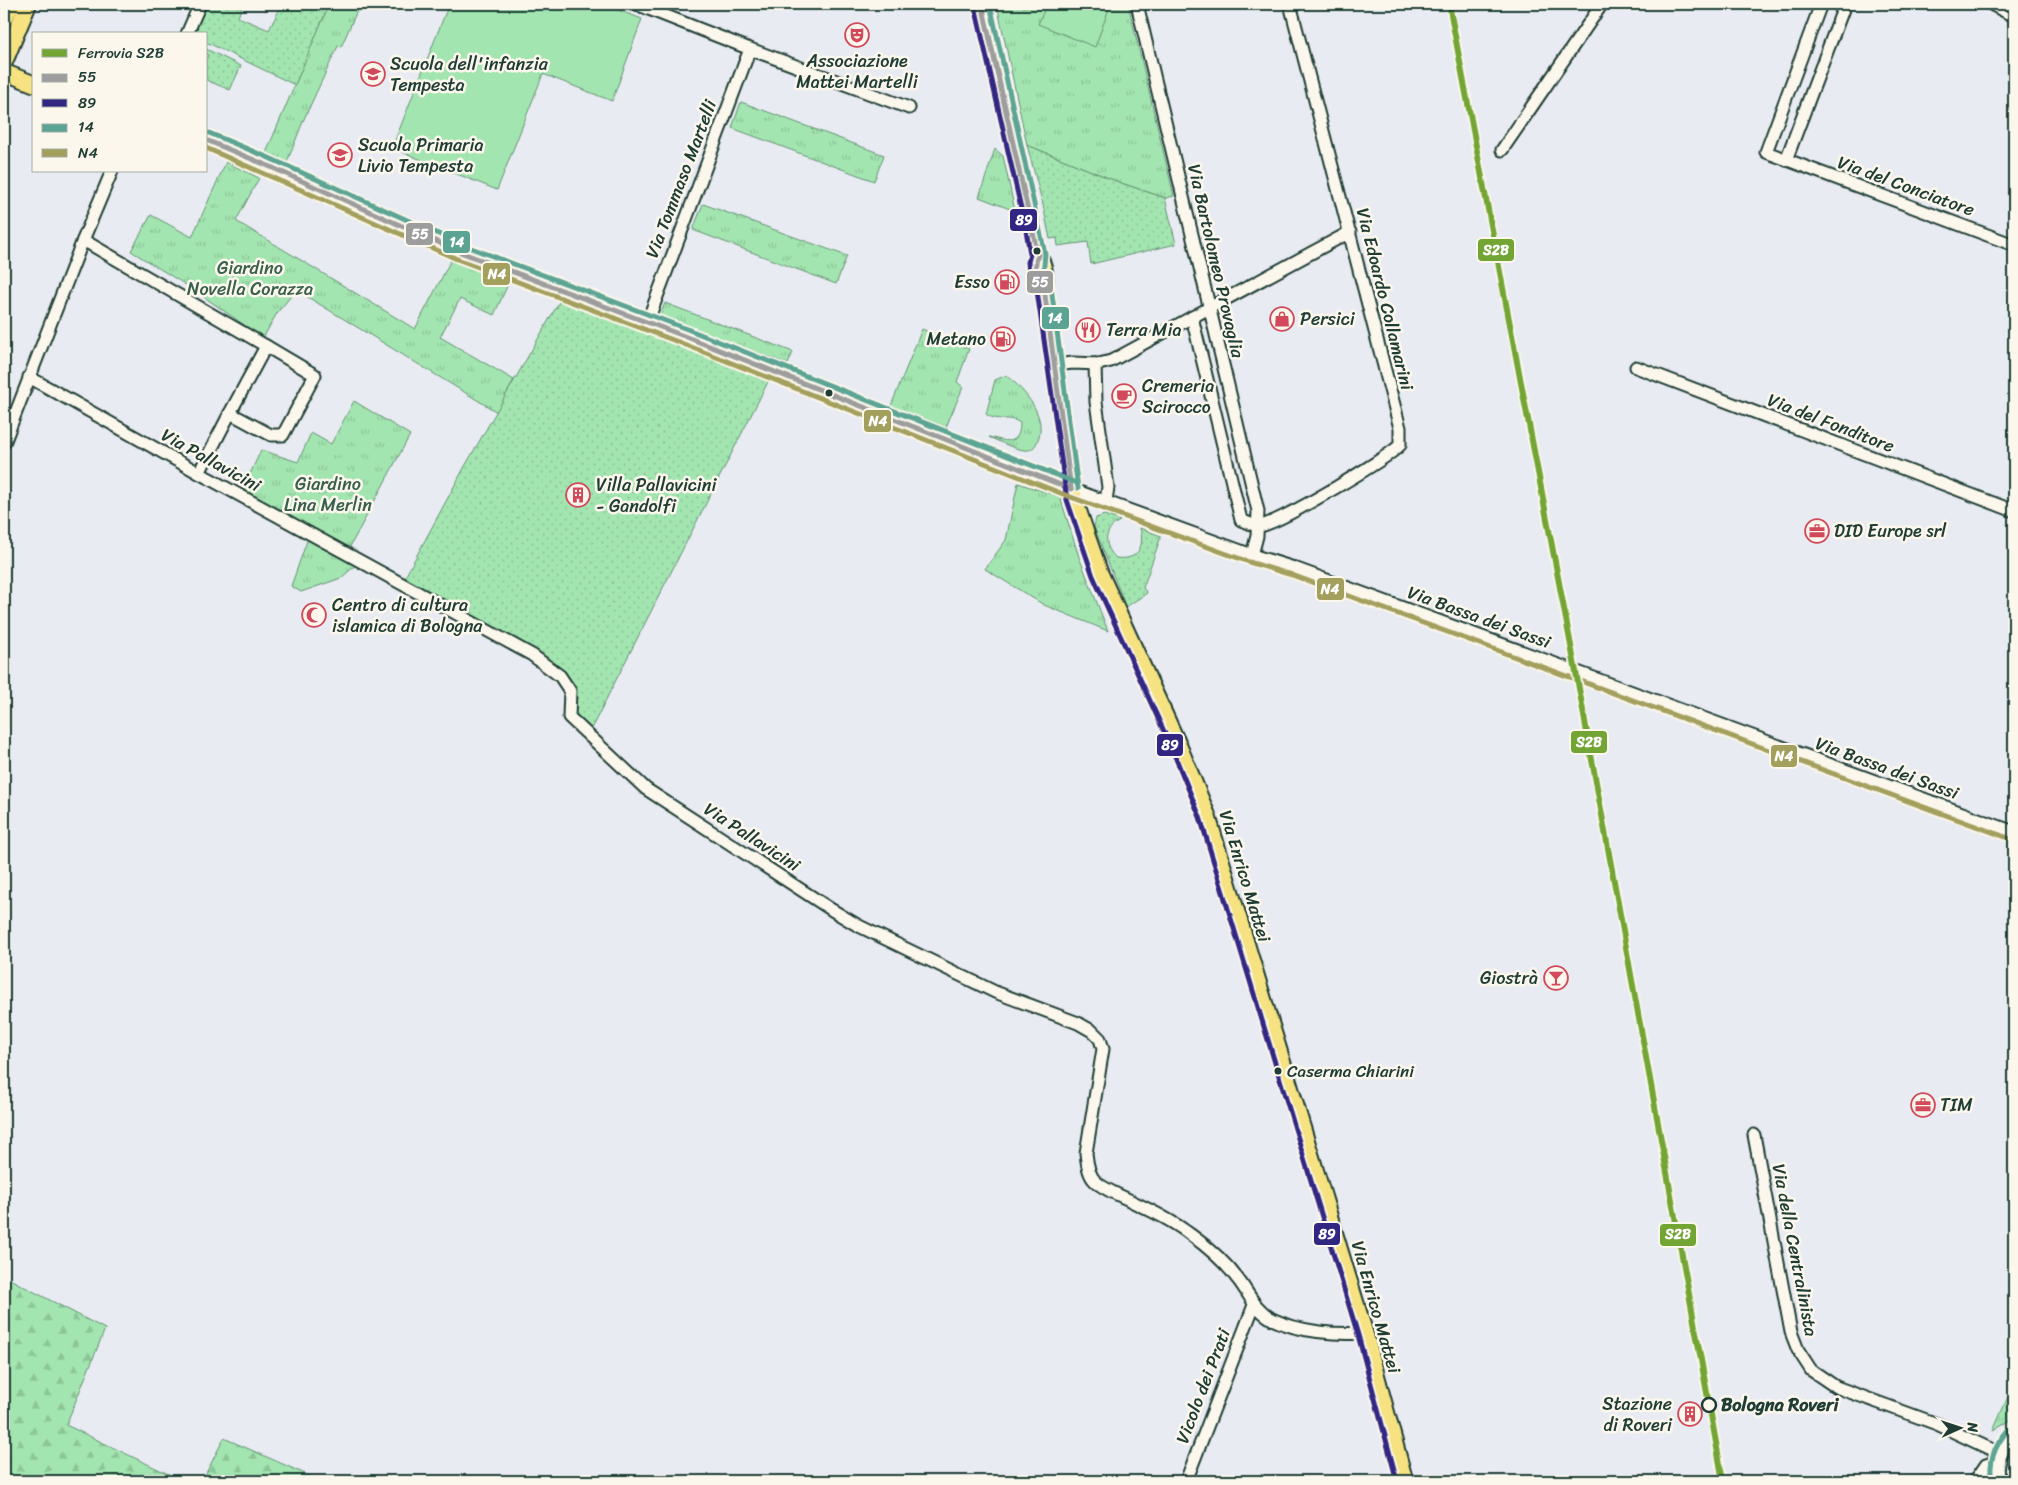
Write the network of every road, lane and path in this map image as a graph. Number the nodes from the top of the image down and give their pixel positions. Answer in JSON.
{"nodes":[{"id":1,"x":10,"y":4,"type":"edge"},
{"id":2,"x":28,"y":4,"type":"edge"},
{"id":3,"x":200,"y":4,"type":"edge"},
{"id":4,"x":636,"y":4,"type":"edge"},
{"id":5,"x":982,"y":4,"type":"edge"},
{"id":6,"x":1136,"y":4,"type":"edge"},
{"id":7,"x":1290,"y":4,"type":"edge"},
{"id":8,"x":1602,"y":4,"type":"edge"},
{"id":9,"x":1821,"y":4,"type":"edge"},
{"id":10,"x":1845,"y":4,"type":"edge"},
{"id":11,"x":1991,"y":4,"type":"edge"},
{"id":12,"x":2014,"y":16,"type":"edge"},
{"id":13,"x":4,"y":19,"type":"edge"},
{"id":14,"x":188,"y":32,"type":"edge"},
{"id":15,"x":1807,"y":41,"type":"junction"},
{"id":16,"x":750,"y":48,"type":"junction"},
{"id":17,"x":1828,"y":49,"type":"junction"},
{"id":18,"x":6,"y":57,"type":"edge"},
{"id":19,"x":4,"y":72,"type":"edge"},
{"id":20,"x":32,"y":83,"type":"edge"},
{"id":21,"x":909,"y":108,"type":"dead end"},
{"id":22,"x":208,"y":141,"type":"edge"},
{"id":23,"x":1502,"y":150,"type":"dead end"},
{"id":24,"x":1786,"y":160,"type":"junction"},
{"id":25,"x":112,"y":172,"type":"edge"},
{"id":26,"x":1350,"y":232,"type":"junction"},
{"id":27,"x":83,"y":240,"type":"junction"},
{"id":28,"x":2014,"y":245,"type":"edge"},
{"id":29,"x":1209,"y":308,"type":"junction"},
{"id":30,"x":1192,"y":317,"type":"junction"},
{"id":31,"x":647,"y":323,"type":"junction"},
{"id":32,"x":266,"y":346,"type":"junction"},
{"id":33,"x":1095,"y":364,"type":"junction"},
{"id":34,"x":1055,"y":365,"type":"junction"},
{"id":35,"x":1636,"y":367,"type":"dead end"},
{"id":36,"x":29,"y":377,"type":"junction"},
{"id":37,"x":230,"y":413,"type":"junction"},
{"id":38,"x":4,"y":443,"type":"edge"},
{"id":39,"x":198,"y":474,"type":"junction"},
{"id":40,"x":1071,"y":489,"type":"junction"},
{"id":41,"x":1106,"y":501,"type":"junction"},
{"id":42,"x":2014,"y":511,"type":"edge"},
{"id":43,"x":1258,"y":526,"type":"junction"},
{"id":44,"x":1252,"y":555,"type":"junction"},
{"id":45,"x":2014,"y":832,"type":"edge"},
{"id":46,"x":1754,"y":1134,"type":"dead end"},
{"id":47,"x":1254,"y":1305,"type":"junction"},
{"id":48,"x":1365,"y":1333,"type":"junction"},
{"id":49,"x":2014,"y":1435,"type":"edge"},
{"id":50,"x":2000,"y":1458,"type":"junction"},
{"id":51,"x":1186,"y":1481,"type":"edge"},
{"id":52,"x":1405,"y":1481,"type":"edge"},
{"id":53,"x":1975,"y":1481,"type":"edge"},
{"id":54,"x":2000,"y":1481,"type":"edge"}],
"edges":[{"from":1,"to":13,"type":"highway"},
{"from":2,"to":18,"type":"highway"},
{"from":3,"to":14,"type":"street"},
{"from":4,"to":16,"type":"street"},
{"from":5,"to":34,"type":"main road","name":"Via Enrico Mattei"},
{"from":6,"to":29,"type":"street","name":"Via Bartolomeo Provaglia"},
{"from":7,"to":26,"type":"street","name":"Via Edoardo Collamarini"},
{"from":8,"to":23,"type":"street"},
{"from":9,"to":15,"type":"street"},
{"from":10,"to":17,"type":"street"},
{"from":11,"to":12,"type":"street"},
{"from":15,"to":17,"type":"street"},
{"from":15,"to":24,"type":"street","name":"Via del Conciatore"},
{"from":16,"to":21,"type":"street"},
{"from":16,"to":31,"type":"street","name":"Via Tommaso Martelli"},
{"from":17,"to":24,"type":"street"},
{"from":19,"to":20,"type":"main road"},
{"from":22,"to":31,"type":"main road"},
{"from":24,"to":28,"type":"street","name":"Via del Conciatore"},
{"from":25,"to":27,"type":"street"},
{"from":26,"to":29,"type":"street"},
{"from":26,"to":43,"type":"street","name":"Via Edoardo Collamarini"},
{"from":27,"to":32,"type":"street"},
{"from":27,"to":36,"type":"street"},
{"from":29,"to":30,"type":"street"},
{"from":29,"to":43,"type":"street","name":"Via Bartolomeo Provaglia"},
{"from":30,"to":33,"type":"street"},
{"from":30,"to":43,"type":"street","name":"Via Bartolomeo Provaglia"},
{"from":31,"to":40,"type":"main road"},
{"from":32,"to":37,"type":"street"},
{"from":32,"to":37,"type":"street"},
{"from":33,"to":34,"type":"street"},
{"from":33,"to":41,"type":"street"},
{"from":34,"to":40,"type":"main road","name":"Via Enrico Mattei"},
{"from":35,"to":42,"type":"street","name":"Via del Fonditore"},
{"from":36,"to":38,"type":"street"},
{"from":36,"to":39,"type":"street","name":"Via Pallavicini"},
{"from":37,"to":39,"type":"street"},
{"from":39,"to":47,"type":"street","name":"Via Pallavicini"},
{"from":40,"to":41,"type":"street","name":"Via Bassa dei Sassi"},
{"from":40,"to":48,"type":"main road","name":"Via Enrico Mattei"},
{"from":41,"to":44,"type":"street","name":"Via Bassa dei Sassi"},
{"from":43,"to":44,"type":"street","name":"Via Bartolomeo Provaglia"},
{"from":44,"to":45,"type":"street","name":"Via Bassa dei Sassi"},
{"from":46,"to":50,"type":"street","name":"Via della Centralinista"},
{"from":47,"to":48,"type":"street","name":"Via Pallavicini"},
{"from":47,"to":51,"type":"street","name":"Vicolo dei Prati"},
{"from":48,"to":52,"type":"main road","name":"Via Enrico Mattei"},
{"from":49,"to":50,"type":"street"},
{"from":50,"to":53,"type":"street"},
{"from":50,"to":54,"type":"street"}]}
